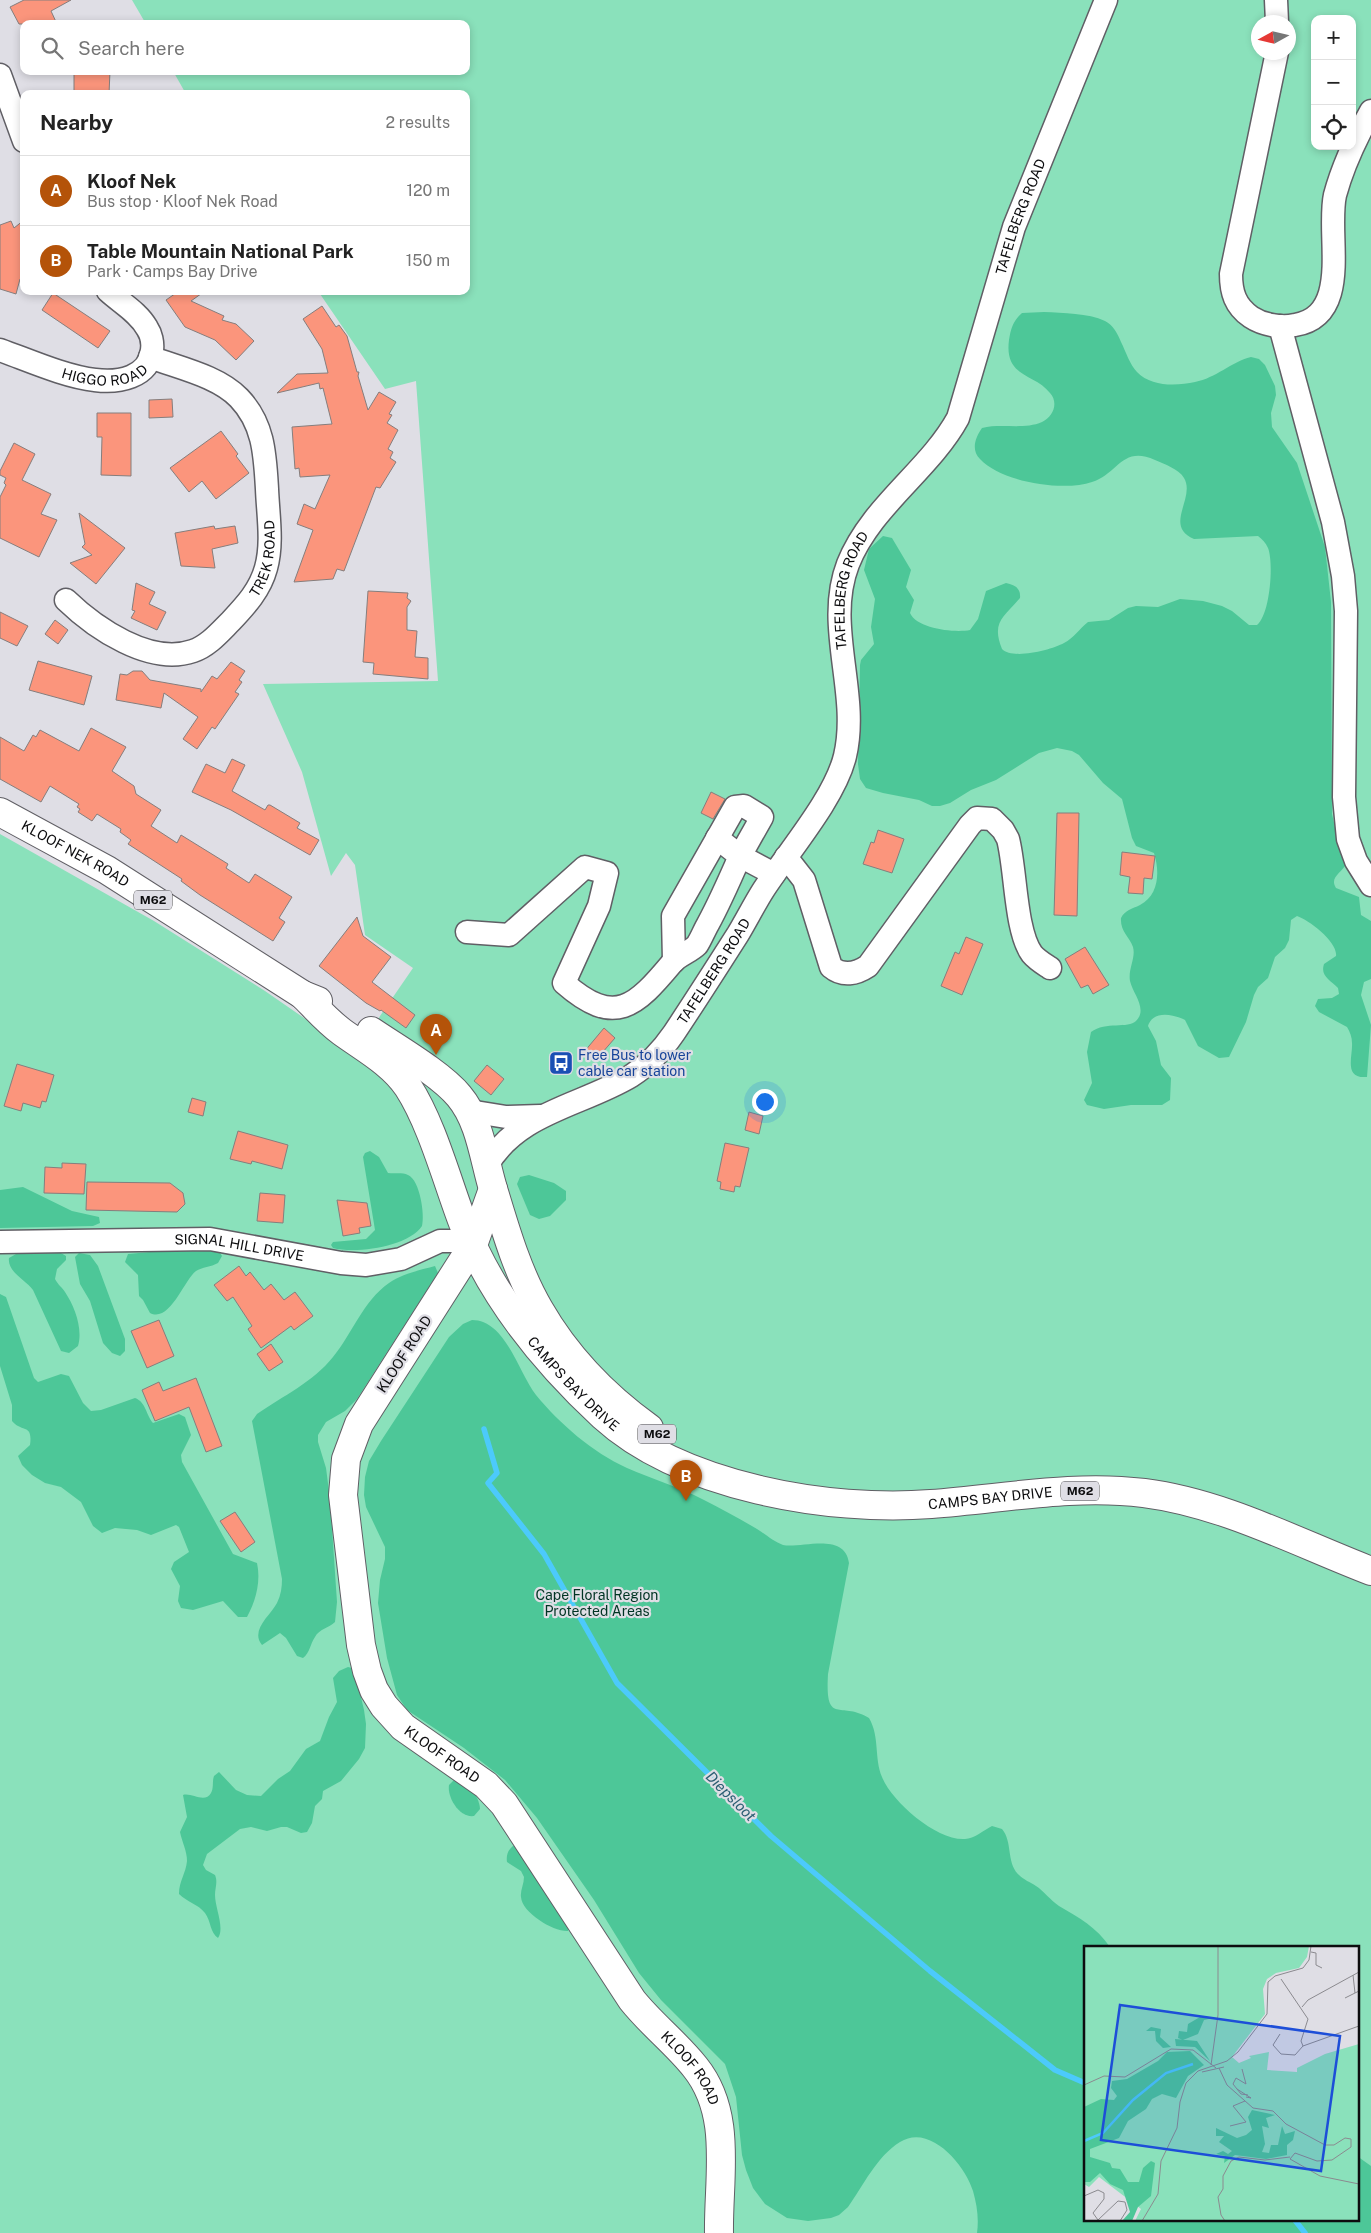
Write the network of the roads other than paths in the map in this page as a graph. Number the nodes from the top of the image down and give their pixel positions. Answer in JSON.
{"nodes":[{"id":1,"x":1106,"y":0,"type":"edge"},
{"id":2,"x":1276,"y":0,"type":"edge"},
{"id":3,"x":1277,"y":15,"type":"edge"},
{"id":4,"x":1274,"y":60,"type":"edge"},
{"id":5,"x":0,"y":74,"type":"edge"},
{"id":6,"x":1371,"y":111,"type":"edge"},
{"id":7,"x":20,"y":131,"type":"edge"},
{"id":8,"x":113,"y":295,"type":"edge"},
{"id":9,"x":1280,"y":326,"type":"junction"},
{"id":10,"x":0,"y":350,"type":"edge"},
{"id":11,"x":150,"y":358,"type":"junction"},
{"id":12,"x":66,"y":600,"type":"dead end"},
{"id":13,"x":0,"y":812,"type":"edge"},
{"id":14,"x":717,"y":838,"type":"junction"},
{"id":15,"x":736,"y":864,"type":"junction"},
{"id":16,"x":775,"y":874,"type":"junction"},
{"id":17,"x":1371,"y":885,"type":"edge"},
{"id":18,"x":676,"y":909,"type":"junction"},
{"id":19,"x":709,"y":922,"type":"junction"},
{"id":20,"x":467,"y":932,"type":"dead end"},
{"id":21,"x":674,"y":961,"type":"junction"},
{"id":22,"x":1050,"y":968,"type":"dead end"},
{"id":23,"x":303,"y":995,"type":"junction"},
{"id":24,"x":469,"y":1111,"type":"junction"},
{"id":25,"x":541,"y":1116,"type":"junction"},
{"id":26,"x":434,"y":1146,"type":"junction"},
{"id":27,"x":490,"y":1178,"type":"junction"},
{"id":28,"x":449,"y":1185,"type":"junction"},
{"id":29,"x":0,"y":1242,"type":"edge"},
{"id":30,"x":473,"y":1246,"type":"junction"},
{"id":31,"x":778,"y":1493,"type":"junction"},
{"id":32,"x":1371,"y":1571,"type":"edge"},
{"id":33,"x":719,"y":2233,"type":"edge"}],
"edges":[{"from":1,"to":16,"type":"street","name":"TAFELBERG ROAD"},
{"from":2,"to":3,"type":"street"},
{"from":4,"to":9,"type":"street"},
{"from":5,"to":7,"type":"street"},
{"from":6,"to":9,"type":"street"},
{"from":8,"to":11,"type":"street","name":"HIGGO ROAD"},
{"from":9,"to":17,"type":"street"},
{"from":10,"to":11,"type":"street","name":"HIGGO ROAD"},
{"from":11,"to":12,"type":"street","name":"TREK ROAD"},
{"from":13,"to":23,"type":"main road","name":"KLOOF NEK ROAD","number":"M62"},
{"from":14,"to":15,"type":"street"},
{"from":14,"to":15,"type":"street"},
{"from":14,"to":18,"type":"street"},
{"from":15,"to":16,"type":"street"},
{"from":15,"to":19,"type":"street"},
{"from":16,"to":22,"type":"street"},
{"from":16,"to":25,"type":"street","name":"TAFELBERG ROAD"},
{"from":18,"to":19,"type":"street"},
{"from":18,"to":21,"type":"street"},
{"from":19,"to":21,"type":"street"},
{"from":20,"to":21,"type":"street"},
{"from":23,"to":24,"type":"main road","name":"KLOOF NEK ROAD","number":"M62"},
{"from":23,"to":26,"type":"main road","name":"KLOOF NEK ROAD","number":"M62"},
{"from":24,"to":25,"type":"street","name":"TAFELBERG ROAD"},
{"from":24,"to":26,"type":"main road"},
{"from":24,"to":27,"type":"main road","number":"M62"},
{"from":25,"to":27,"type":"street","name":"TAFELBERG ROAD"},
{"from":26,"to":28,"type":"main road","number":"M62"},
{"from":27,"to":28,"type":"main road"},
{"from":27,"to":30,"type":"main road","name":"KLOOF ROAD"},
{"from":27,"to":31,"type":"main road","name":"CAMPS BAY DRIVE","number":"M62"},
{"from":28,"to":30,"type":"main road","name":"CAMPS BAY DRIVE","number":"M62"},
{"from":29,"to":30,"type":"street","name":"SIGNAL HILL DRIVE"},
{"from":30,"to":31,"type":"main road","name":"CAMPS BAY DRIVE","number":"M62"},
{"from":30,"to":33,"type":"main road","name":"KLOOF ROAD"},
{"from":31,"to":32,"type":"main road","name":"CAMPS BAY DRIVE","number":"M62"}]}
